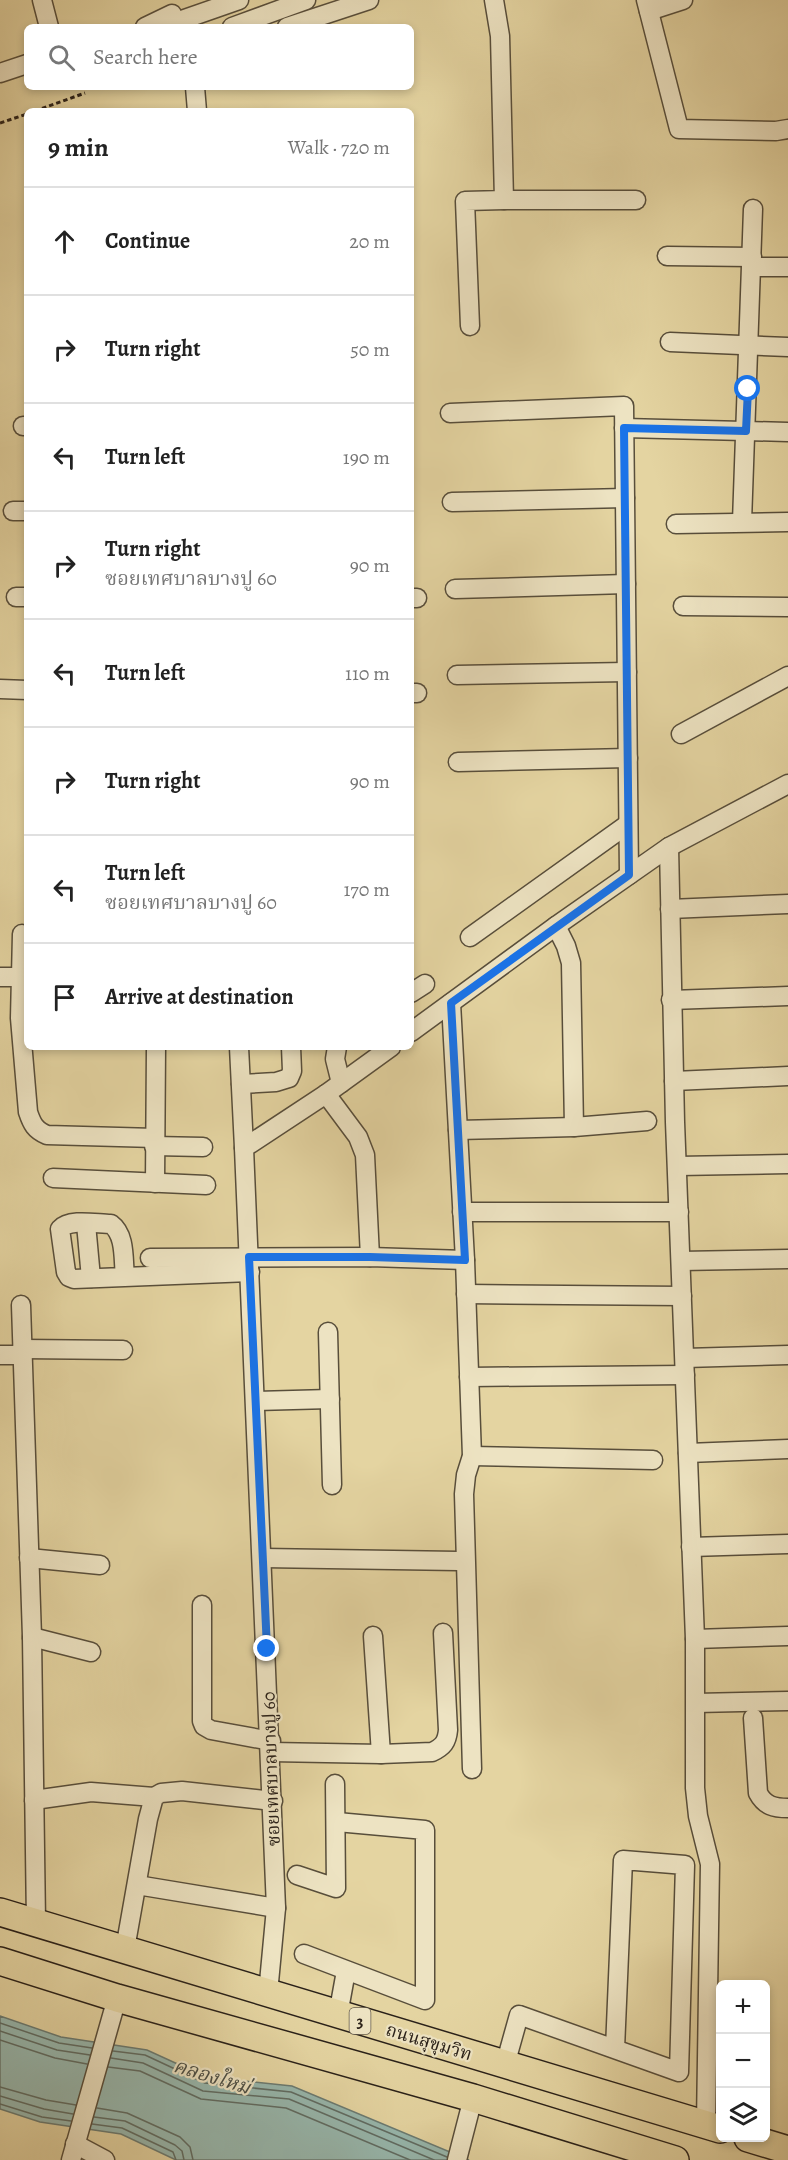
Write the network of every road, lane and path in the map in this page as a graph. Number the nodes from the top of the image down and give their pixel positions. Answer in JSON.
{"nodes":[{"id":1,"x":42,"y":0,"type":"edge"},
{"id":2,"x":239,"y":0,"type":"edge"},
{"id":3,"x":306,"y":0,"type":"edge"},
{"id":4,"x":369,"y":0,"type":"edge"},
{"id":5,"x":494,"y":0,"type":"edge"},
{"id":6,"x":683,"y":0,"type":"edge"},
{"id":7,"x":648,"y":5,"type":"edge"},
{"id":8,"x":173,"y":16,"type":"edge"},
{"id":9,"x":48,"y":24,"type":"edge"},
{"id":10,"x":153,"y":24,"type":"edge"},
{"id":11,"x":240,"y":24,"type":"edge"},
{"id":12,"x":296,"y":24,"type":"edge"},
{"id":13,"x":24,"y":65,"type":"edge"},
{"id":14,"x":0,"y":74,"type":"edge"},
{"id":15,"x":195,"y":90,"type":"edge"},
{"id":16,"x":85,"y":93,"type":"dead end"},
{"id":17,"x":43,"y":108,"type":"edge"},
{"id":18,"x":197,"y":108,"type":"edge"},
{"id":19,"x":24,"y":115,"type":"edge"},
{"id":20,"x":0,"y":123,"type":"edge"},
{"id":21,"x":788,"y":129,"type":"edge"},
{"id":22,"x":504,"y":200,"type":"junction"},
{"id":23,"x":636,"y":200,"type":"dead end"},
{"id":24,"x":753,"y":209,"type":"dead end"},
{"id":25,"x":667,"y":255,"type":"dead end"},
{"id":26,"x":752,"y":262,"type":"junction"},
{"id":27,"x":788,"y":267,"type":"edge"},
{"id":28,"x":470,"y":326,"type":"dead end"},
{"id":29,"x":670,"y":342,"type":"dead end"},
{"id":30,"x":749,"y":346,"type":"junction"},
{"id":31,"x":788,"y":347,"type":"edge"},
{"id":32,"x":450,"y":413,"type":"dead end"},
{"id":33,"x":624,"y":428,"type":"junction"},
{"id":34,"x":746,"y":431,"type":"junction"},
{"id":35,"x":788,"y":432,"type":"edge"},
{"id":36,"x":625,"y":498,"type":"junction"},
{"id":37,"x":452,"y":502,"type":"dead end"},
{"id":38,"x":742,"y":522,"type":"junction"},
{"id":39,"x":788,"y":522,"type":"edge"},
{"id":40,"x":676,"y":524,"type":"dead end"},
{"id":41,"x":626,"y":584,"type":"junction"},
{"id":42,"x":455,"y":589,"type":"dead end"},
{"id":43,"x":683,"y":606,"type":"dead end"},
{"id":44,"x":788,"y":607,"type":"edge"},
{"id":45,"x":627,"y":672,"type":"junction"},
{"id":46,"x":456,"y":675,"type":"dead end"},
{"id":47,"x":788,"y":676,"type":"edge"},
{"id":48,"x":0,"y":689,"type":"edge"},
{"id":49,"x":24,"y":690,"type":"edge"},
{"id":50,"x":681,"y":734,"type":"dead end"},
{"id":51,"x":628,"y":758,"type":"junction"},
{"id":52,"x":458,"y":762,"type":"dead end"},
{"id":53,"x":788,"y":784,"type":"edge"},
{"id":54,"x":628,"y":824,"type":"junction"},
{"id":55,"x":669,"y":847,"type":"junction"},
{"id":56,"x":629,"y":875,"type":"junction"},
{"id":57,"x":784,"y":902,"type":"edge"},
{"id":58,"x":670,"y":909,"type":"junction"},
{"id":59,"x":556,"y":926,"type":"junction"},
{"id":60,"x":22,"y":934,"type":"dead end"},
{"id":61,"x":470,"y":937,"type":"dead end"},
{"id":62,"x":0,"y":977,"type":"edge"},
{"id":63,"x":20,"y":977,"type":"junction"},
{"id":64,"x":788,"y":996,"type":"edge"},
{"id":65,"x":671,"y":1000,"type":"junction"},
{"id":66,"x":451,"y":1003,"type":"junction"},
{"id":67,"x":23,"y":1018,"type":"edge"},
{"id":68,"x":414,"y":1030,"type":"edge"},
{"id":69,"x":24,"y":1037,"type":"edge"},
{"id":70,"x":25,"y":1050,"type":"edge"},
{"id":71,"x":156,"y":1050,"type":"edge"},
{"id":72,"x":239,"y":1050,"type":"edge"},
{"id":73,"x":291,"y":1050,"type":"edge"},
{"id":74,"x":336,"y":1050,"type":"edge"},
{"id":75,"x":387,"y":1050,"type":"edge"},
{"id":76,"x":788,"y":1076,"type":"edge"},
{"id":77,"x":675,"y":1081,"type":"junction"},
{"id":78,"x":341,"y":1083,"type":"junction"},
{"id":79,"x":241,"y":1084,"type":"junction"},
{"id":80,"x":326,"y":1094,"type":"junction"},
{"id":81,"x":647,"y":1121,"type":"dead end"},
{"id":82,"x":574,"y":1126,"type":"junction"},
{"id":83,"x":458,"y":1130,"type":"junction"},
{"id":84,"x":155,"y":1142,"type":"junction"},
{"id":85,"x":203,"y":1147,"type":"dead end"},
{"id":86,"x":244,"y":1148,"type":"junction"},
{"id":87,"x":788,"y":1164,"type":"edge"},
{"id":88,"x":678,"y":1166,"type":"junction"},
{"id":89,"x":53,"y":1178,"type":"dead end"},
{"id":90,"x":155,"y":1183,"type":"junction"},
{"id":91,"x":206,"y":1185,"type":"dead end"},
{"id":92,"x":462,"y":1212,"type":"junction"},
{"id":93,"x":679,"y":1212,"type":"junction"},
{"id":94,"x":86,"y":1224,"type":"junction"},
{"id":95,"x":370,"y":1257,"type":"junction"},
{"id":96,"x":150,"y":1258,"type":"dead end"},
{"id":97,"x":788,"y":1259,"type":"edge"},
{"id":98,"x":465,"y":1260,"type":"junction"},
{"id":99,"x":681,"y":1261,"type":"junction"},
{"id":100,"x":249,"y":1265,"type":"junction"},
{"id":101,"x":125,"y":1277,"type":"junction"},
{"id":102,"x":91,"y":1278,"type":"junction"},
{"id":103,"x":466,"y":1294,"type":"junction"},
{"id":104,"x":682,"y":1296,"type":"junction"},
{"id":105,"x":21,"y":1305,"type":"dead end"},
{"id":106,"x":328,"y":1332,"type":"dead end"},
{"id":107,"x":123,"y":1350,"type":"dead end"},
{"id":108,"x":22,"y":1352,"type":"junction"},
{"id":109,"x":0,"y":1355,"type":"edge"},
{"id":110,"x":788,"y":1355,"type":"edge"},
{"id":111,"x":685,"y":1367,"type":"junction"},
{"id":112,"x":469,"y":1377,"type":"junction"},
{"id":113,"x":330,"y":1399,"type":"junction"},
{"id":114,"x":256,"y":1401,"type":"junction"},
{"id":115,"x":788,"y":1449,"type":"edge"},
{"id":116,"x":688,"y":1453,"type":"junction"},
{"id":117,"x":472,"y":1456,"type":"junction"},
{"id":118,"x":653,"y":1460,"type":"dead end"},
{"id":119,"x":332,"y":1485,"type":"dead end"},
{"id":120,"x":788,"y":1544,"type":"edge"},
{"id":121,"x":692,"y":1547,"type":"junction"},
{"id":122,"x":29,"y":1557,"type":"junction"},
{"id":123,"x":262,"y":1558,"type":"junction"},
{"id":124,"x":458,"y":1561,"type":"dead end"},
{"id":125,"x":100,"y":1565,"type":"dead end"},
{"id":126,"x":202,"y":1605,"type":"dead end"},
{"id":127,"x":443,"y":1633,"type":"dead end"},
{"id":128,"x":373,"y":1636,"type":"dead end"},
{"id":129,"x":788,"y":1636,"type":"edge"},
{"id":130,"x":32,"y":1637,"type":"junction"},
{"id":131,"x":695,"y":1639,"type":"junction"},
{"id":132,"x":91,"y":1652,"type":"dead end"},
{"id":133,"x":788,"y":1701,"type":"edge"},
{"id":134,"x":696,"y":1703,"type":"junction"},
{"id":135,"x":753,"y":1718,"type":"dead end"},
{"id":136,"x":271,"y":1747,"type":"junction"},
{"id":137,"x":381,"y":1754,"type":"junction"},
{"id":138,"x":472,"y":1769,"type":"dead end"},
{"id":139,"x":335,"y":1784,"type":"dead end"},
{"id":140,"x":154,"y":1797,"type":"junction"},
{"id":141,"x":34,"y":1800,"type":"junction"},
{"id":142,"x":273,"y":1801,"type":"junction"},
{"id":143,"x":788,"y":1808,"type":"edge"},
{"id":144,"x":337,"y":1822,"type":"junction"},
{"id":145,"x":297,"y":1875,"type":"dead end"},
{"id":146,"x":137,"y":1885,"type":"junction"},
{"id":147,"x":276,"y":1908,"type":"junction"},
{"id":148,"x":0,"y":1912,"type":"edge"},
{"id":149,"x":36,"y":1922,"type":"junction"},
{"id":150,"x":125,"y":1949,"type":"junction"},
{"id":151,"x":304,"y":1954,"type":"dead end"},
{"id":152,"x":0,"y":1961,"type":"edge"},
{"id":153,"x":346,"y":1971,"type":"junction"},
{"id":154,"x":268,"y":1994,"type":"junction"},
{"id":155,"x":117,"y":1998,"type":"junction"},
{"id":156,"x":338,"y":2015,"type":"junction"},
{"id":157,"x":615,"y":2049,"type":"junction"},
{"id":158,"x":505,"y":2065,"type":"junction"},
{"id":159,"x":473,"y":2098,"type":"junction"},
{"id":160,"x":713,"y":2127,"type":"edge"},
{"id":161,"x":761,"y":2142,"type":"edge"},
{"id":162,"x":75,"y":2145,"type":"edge"},
{"id":163,"x":788,"y":2150,"type":"edge"},
{"id":164,"x":105,"y":2160,"type":"edge"},
{"id":165,"x":457,"y":2160,"type":"edge"},
{"id":166,"x":675,"y":2160,"type":"edge"}],
"edges":[{"from":1,"to":9,"type":"street"},
{"from":2,"to":8,"type":"street"},
{"from":3,"to":11,"type":"street"},
{"from":4,"to":12,"type":"street"},
{"from":5,"to":22,"type":"street"},
{"from":6,"to":7,"type":"street"},
{"from":7,"to":21,"type":"street"},
{"from":8,"to":10,"type":"street"},
{"from":13,"to":14,"type":"street"},
{"from":15,"to":18,"type":"street"},
{"from":16,"to":17,"type":"path"},
{"from":19,"to":20,"type":"path"},
{"from":22,"to":23,"type":"street"},
{"from":22,"to":28,"type":"street"},
{"from":24,"to":26,"type":"street"},
{"from":25,"to":26,"type":"street"},
{"from":26,"to":27,"type":"street"},
{"from":26,"to":30,"type":"street"},
{"from":29,"to":30,"type":"street"},
{"from":30,"to":31,"type":"street"},
{"from":30,"to":34,"type":"street"},
{"from":32,"to":33,"type":"street"},
{"from":33,"to":34,"type":"street"},
{"from":33,"to":36,"type":"street"},
{"from":34,"to":35,"type":"street"},
{"from":34,"to":38,"type":"street"},
{"from":36,"to":37,"type":"street"},
{"from":36,"to":41,"type":"street"},
{"from":38,"to":39,"type":"street"},
{"from":38,"to":40,"type":"street"},
{"from":41,"to":42,"type":"street"},
{"from":41,"to":45,"type":"street"},
{"from":43,"to":44,"type":"street"},
{"from":45,"to":46,"type":"street"},
{"from":45,"to":51,"type":"street"},
{"from":47,"to":50,"type":"street"},
{"from":48,"to":49,"type":"street"},
{"from":51,"to":52,"type":"street"},
{"from":51,"to":54,"type":"street"},
{"from":53,"to":55,"type":"street"},
{"from":54,"to":56,"type":"street"},
{"from":54,"to":61,"type":"street"},
{"from":55,"to":56,"type":"street"},
{"from":55,"to":58,"type":"street"},
{"from":56,"to":59,"type":"street"},
{"from":57,"to":58,"type":"street"},
{"from":58,"to":65,"type":"street"},
{"from":59,"to":66,"type":"street"},
{"from":59,"to":82,"type":"street"},
{"from":60,"to":63,"type":"street"},
{"from":62,"to":63,"type":"street"},
{"from":63,"to":67,"type":"street"},
{"from":64,"to":65,"type":"street"},
{"from":65,"to":77,"type":"street"},
{"from":66,"to":68,"type":"street"},
{"from":66,"to":83,"type":"street"},
{"from":67,"to":69,"type":"street"},
{"from":70,"to":84,"type":"street"},
{"from":71,"to":84,"type":"street"},
{"from":72,"to":79,"type":"street","name":"ซอยเทศบาลบางปู 60"},
{"from":73,"to":79,"type":"street"},
{"from":74,"to":78,"type":"street"},
{"from":75,"to":78,"type":"street"},
{"from":76,"to":77,"type":"street"},
{"from":77,"to":88,"type":"street"},
{"from":78,"to":80,"type":"street"},
{"from":79,"to":86,"type":"street","name":"ซอยเทศบาลบางปู 60"},
{"from":80,"to":86,"type":"street"},
{"from":80,"to":95,"type":"street"},
{"from":81,"to":82,"type":"street"},
{"from":82,"to":83,"type":"street"},
{"from":83,"to":92,"type":"street"},
{"from":84,"to":85,"type":"street"},
{"from":84,"to":90,"type":"street"},
{"from":86,"to":100,"type":"street","name":"ซอยเทศบาลบางปู 60"},
{"from":87,"to":88,"type":"street"},
{"from":88,"to":93,"type":"street"},
{"from":89,"to":90,"type":"street"},
{"from":90,"to":91,"type":"street"},
{"from":92,"to":93,"type":"street"},
{"from":92,"to":98,"type":"street"},
{"from":93,"to":99,"type":"street"},
{"from":94,"to":101,"type":"street"},
{"from":94,"to":102,"type":"street"},
{"from":94,"to":102,"type":"street"},
{"from":95,"to":98,"type":"street"},
{"from":95,"to":100,"type":"street"},
{"from":96,"to":100,"type":"street"},
{"from":97,"to":99,"type":"street"},
{"from":98,"to":103,"type":"street"},
{"from":99,"to":104,"type":"street"},
{"from":100,"to":101,"type":"street"},
{"from":100,"to":114,"type":"street","name":"ซอยเทศบาลบางปู 60"},
{"from":101,"to":102,"type":"street"},
{"from":103,"to":104,"type":"street"},
{"from":103,"to":112,"type":"street"},
{"from":104,"to":111,"type":"street"},
{"from":105,"to":108,"type":"street"},
{"from":106,"to":113,"type":"street"},
{"from":107,"to":108,"type":"street"},
{"from":108,"to":109,"type":"street"},
{"from":108,"to":122,"type":"street"},
{"from":110,"to":111,"type":"street"},
{"from":111,"to":112,"type":"street"},
{"from":111,"to":116,"type":"street"},
{"from":112,"to":117,"type":"street"},
{"from":113,"to":114,"type":"street"},
{"from":113,"to":119,"type":"street"},
{"from":114,"to":123,"type":"street","name":"ซอยเทศบาลบางปู 60"},
{"from":115,"to":116,"type":"street"},
{"from":116,"to":121,"type":"street"},
{"from":117,"to":118,"type":"street"},
{"from":117,"to":138,"type":"street"},
{"from":120,"to":121,"type":"street"},
{"from":121,"to":131,"type":"street"},
{"from":122,"to":125,"type":"street"},
{"from":122,"to":130,"type":"street"},
{"from":123,"to":124,"type":"street"},
{"from":123,"to":136,"type":"street","name":"ซอยเทศบาลบางปู 60"},
{"from":126,"to":136,"type":"street"},
{"from":127,"to":137,"type":"street"},
{"from":128,"to":137,"type":"street"},
{"from":129,"to":131,"type":"street"},
{"from":130,"to":132,"type":"street"},
{"from":130,"to":141,"type":"street"},
{"from":131,"to":134,"type":"street"},
{"from":133,"to":134,"type":"street"},
{"from":134,"to":160,"type":"street"},
{"from":135,"to":143,"type":"street"},
{"from":136,"to":137,"type":"street"},
{"from":136,"to":142,"type":"street","name":"ซอยเทศบาลบางปู 60"},
{"from":139,"to":144,"type":"street"},
{"from":140,"to":141,"type":"street"},
{"from":140,"to":142,"type":"street"},
{"from":140,"to":146,"type":"street"},
{"from":141,"to":149,"type":"street"},
{"from":142,"to":147,"type":"street","name":"ซอยเทศบาลบางปู 60"},
{"from":144,"to":145,"type":"street"},
{"from":144,"to":153,"type":"street"},
{"from":146,"to":147,"type":"street"},
{"from":146,"to":150,"type":"street"},
{"from":147,"to":154,"type":"street","name":"ซอยเทศบาลบางปู 60"},
{"from":148,"to":149,"type":"highway","name":"ถนนสุขุมวิท","number":"3"},
{"from":149,"to":150,"type":"highway","name":"ถนนสุขุมวิท","number":"3"},
{"from":150,"to":154,"type":"highway","name":"ถนนสุขุมวิท","number":"3"},
{"from":151,"to":153,"type":"street"},
{"from":152,"to":155,"type":"highway"},
{"from":153,"to":156,"type":"street"},
{"from":154,"to":156,"type":"highway","name":"ถนนสุขุมวิท","number":"3"},
{"from":155,"to":159,"type":"highway"},
{"from":155,"to":162,"type":"street"},
{"from":156,"to":158,"type":"highway","name":"ถนนสุขุมวิท","number":"3"},
{"from":157,"to":157,"type":"street"},
{"from":157,"to":158,"type":"street"},
{"from":158,"to":160,"type":"highway","name":"ถนนสุขุมวิท","number":"3"},
{"from":159,"to":165,"type":"street"},
{"from":159,"to":166,"type":"highway"},
{"from":161,"to":163,"type":"highway"},
{"from":162,"to":164,"type":"street"}]}
